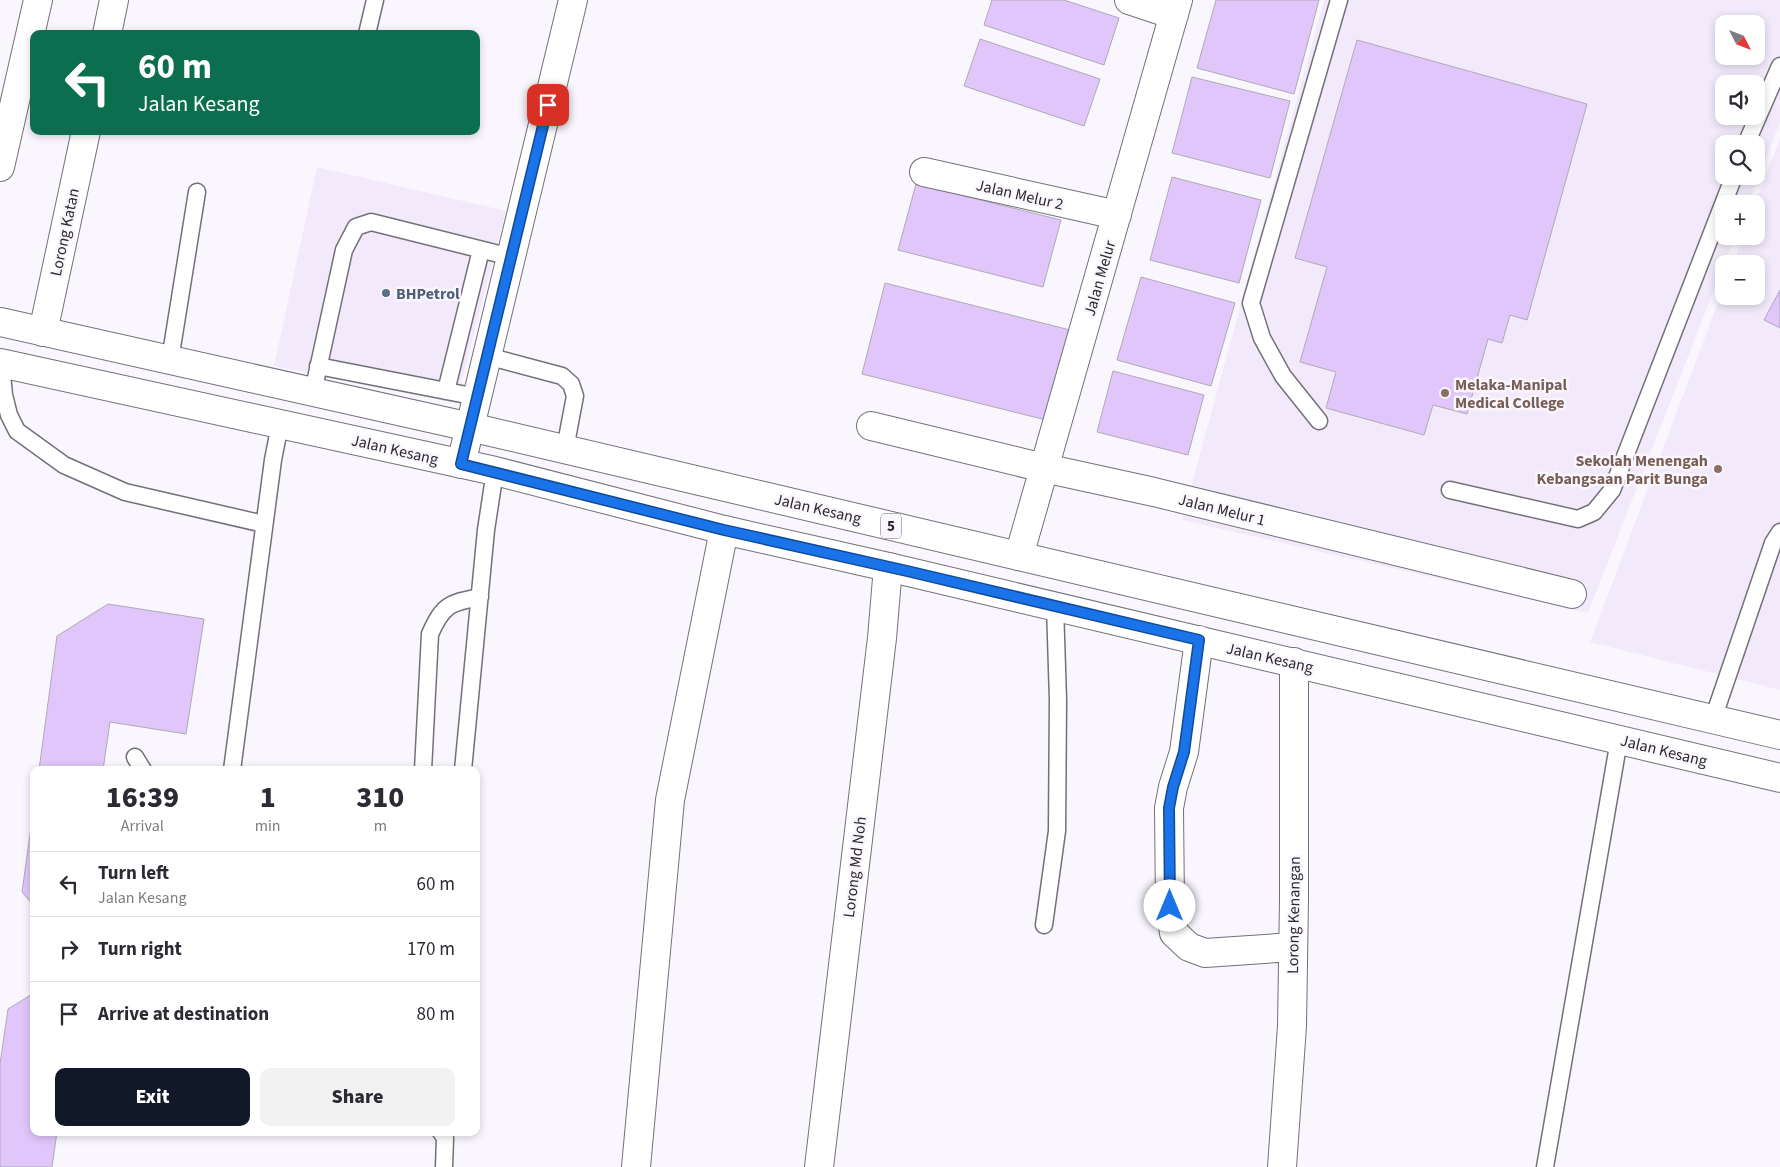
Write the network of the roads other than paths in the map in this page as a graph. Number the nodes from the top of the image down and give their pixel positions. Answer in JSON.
{"nodes":[{"id":1,"x":38,"y":0,"type":"edge"},
{"id":2,"x":114,"y":0,"type":"edge"},
{"id":3,"x":375,"y":0,"type":"edge"},
{"id":4,"x":573,"y":0,"type":"edge"},
{"id":5,"x":1128,"y":0,"type":"edge"},
{"id":6,"x":1339,"y":0,"type":"edge"},
{"id":7,"x":1176,"y":8,"type":"edge"},
{"id":8,"x":31,"y":30,"type":"edge"},
{"id":9,"x":108,"y":30,"type":"edge"},
{"id":10,"x":368,"y":30,"type":"edge"},
{"id":11,"x":30,"y":35,"type":"edge"},
{"id":12,"x":1780,"y":66,"type":"edge"},
{"id":13,"x":85,"y":135,"type":"edge"},
{"id":14,"x":1750,"y":135,"type":"edge"},
{"id":15,"x":0,"y":167,"type":"edge"},
{"id":16,"x":924,"y":172,"type":"dead end"},
{"id":17,"x":1731,"y":185,"type":"edge"},
{"id":18,"x":197,"y":192,"type":"dead end"},
{"id":19,"x":1117,"y":216,"type":"junction"},
{"id":20,"x":481,"y":250,"type":"junction"},
{"id":21,"x":511,"y":257,"type":"junction"},
{"id":22,"x":0,"y":322,"type":"edge"},
{"id":23,"x":43,"y":332,"type":"junction"},
{"id":24,"x":487,"y":356,"type":"junction"},
{"id":25,"x":170,"y":360,"type":"junction"},
{"id":26,"x":1,"y":363,"type":"edge"},
{"id":27,"x":316,"y":379,"type":"junction"},
{"id":28,"x":446,"y":391,"type":"junction"},
{"id":29,"x":477,"y":397,"type":"junction"},
{"id":30,"x":1319,"y":421,"type":"dead end"},
{"id":31,"x":280,"y":424,"type":"junction"},
{"id":32,"x":470,"y":426,"type":"junction"},
{"id":33,"x":871,"y":426,"type":"dead end"},
{"id":34,"x":565,"y":449,"type":"junction"},
{"id":35,"x":461,"y":464,"type":"junction"},
{"id":36,"x":1044,"y":468,"type":"junction"},
{"id":37,"x":493,"y":484,"type":"junction"},
{"id":38,"x":1450,"y":490,"type":"dead end"},
{"id":39,"x":264,"y":524,"type":"junction"},
{"id":40,"x":724,"y":530,"type":"junction"},
{"id":41,"x":1780,"y":532,"type":"edge"},
{"id":42,"x":1019,"y":556,"type":"junction"},
{"id":43,"x":888,"y":567,"type":"junction"},
{"id":44,"x":1572,"y":594,"type":"dead end"},
{"id":45,"x":480,"y":597,"type":"junction"},
{"id":46,"x":1054,"y":606,"type":"junction"},
{"id":47,"x":1199,"y":640,"type":"junction"},
{"id":48,"x":1294,"y":662,"type":"junction"},
{"id":49,"x":1712,"y":719,"type":"junction"},
{"id":50,"x":1780,"y":735,"type":"edge"},
{"id":51,"x":1620,"y":740,"type":"junction"},
{"id":52,"x":233,"y":766,"type":"edge"},
{"id":53,"x":422,"y":766,"type":"edge"},
{"id":54,"x":463,"y":766,"type":"edge"},
{"id":55,"x":1780,"y":778,"type":"edge"},
{"id":56,"x":1044,"y":925,"type":"dead end"},
{"id":57,"x":1293,"y":947,"type":"junction"},
{"id":58,"x":444,"y":1136,"type":"edge"},
{"id":59,"x":444,"y":1167,"type":"edge"},
{"id":60,"x":636,"y":1167,"type":"edge"},
{"id":61,"x":818,"y":1167,"type":"edge"},
{"id":62,"x":1282,"y":1167,"type":"edge"},
{"id":63,"x":1545,"y":1167,"type":"edge"}],
"edges":[{"from":1,"to":8,"type":"street"},
{"from":2,"to":9,"type":"street"},
{"from":3,"to":10,"type":"lane"},
{"from":4,"to":21,"type":"street"},
{"from":5,"to":7,"type":"street"},
{"from":6,"to":30,"type":"lane"},
{"from":7,"to":19,"type":"street","name":"Jalan Melur"},
{"from":11,"to":15,"type":"street"},
{"from":12,"to":14,"type":"lane"},
{"from":13,"to":23,"type":"street","name":"Lorong Katan"},
{"from":16,"to":19,"type":"street","name":"Jalan Melur 2"},
{"from":17,"to":38,"type":"lane"},
{"from":18,"to":25,"type":"lane"},
{"from":19,"to":36,"type":"street","name":"Jalan Melur"},
{"from":20,"to":21,"type":"lane"},
{"from":20,"to":27,"type":"lane"},
{"from":20,"to":28,"type":"lane"},
{"from":21,"to":24,"type":"street"},
{"from":22,"to":23,"type":"street","name":"Jalan Kesang","number":"5"},
{"from":23,"to":25,"type":"street","name":"Jalan Kesang","number":"5"},
{"from":24,"to":29,"type":"street"},
{"from":24,"to":34,"type":"lane"},
{"from":25,"to":27,"type":"street","name":"Jalan Kesang","number":"5"},
{"from":26,"to":31,"type":"street","name":"Jalan Kesang"},
{"from":26,"to":39,"type":"lane"},
{"from":27,"to":28,"type":"lane"},
{"from":27,"to":32,"type":"street","name":"Jalan Kesang","number":"5"},
{"from":28,"to":29,"type":"lane"},
{"from":29,"to":32,"type":"street"},
{"from":31,"to":35,"type":"street","name":"Jalan Kesang"},
{"from":31,"to":39,"type":"lane"},
{"from":32,"to":34,"type":"street","name":"Jalan Kesang","number":"5"},
{"from":32,"to":35,"type":"street"},
{"from":33,"to":36,"type":"street","name":"Jalan Melur 1"},
{"from":34,"to":42,"type":"street","name":"Jalan Kesang","number":"5"},
{"from":35,"to":37,"type":"street","name":"Jalan Kesang"},
{"from":36,"to":42,"type":"street","name":"Jalan Melur"},
{"from":36,"to":44,"type":"street","name":"Jalan Melur 1"},
{"from":37,"to":40,"type":"street","name":"Jalan Kesang"},
{"from":37,"to":45,"type":"lane"},
{"from":39,"to":52,"type":"lane"},
{"from":40,"to":43,"type":"street","name":"Jalan Kesang"},
{"from":40,"to":60,"type":"street"},
{"from":41,"to":49,"type":"lane"},
{"from":42,"to":49,"type":"street","name":"Jalan Kesang","number":"5"},
{"from":43,"to":46,"type":"street","name":"Jalan Kesang"},
{"from":43,"to":61,"type":"street","name":"Lorong Md Noh"},
{"from":45,"to":53,"type":"lane"},
{"from":45,"to":54,"type":"lane"},
{"from":46,"to":47,"type":"street","name":"Jalan Kesang"},
{"from":46,"to":56,"type":"lane"},
{"from":47,"to":48,"type":"street","name":"Jalan Kesang"},
{"from":47,"to":57,"type":"street"},
{"from":48,"to":51,"type":"street","name":"Jalan Kesang"},
{"from":48,"to":57,"type":"street","name":"Lorong Kenangan"},
{"from":49,"to":50,"type":"street","name":"Jalan Kesang","number":"5"},
{"from":51,"to":55,"type":"street","name":"Jalan Kesang"},
{"from":51,"to":63,"type":"lane"},
{"from":57,"to":62,"type":"street","name":"Lorong Kenangan"},
{"from":58,"to":59,"type":"lane"}]}
